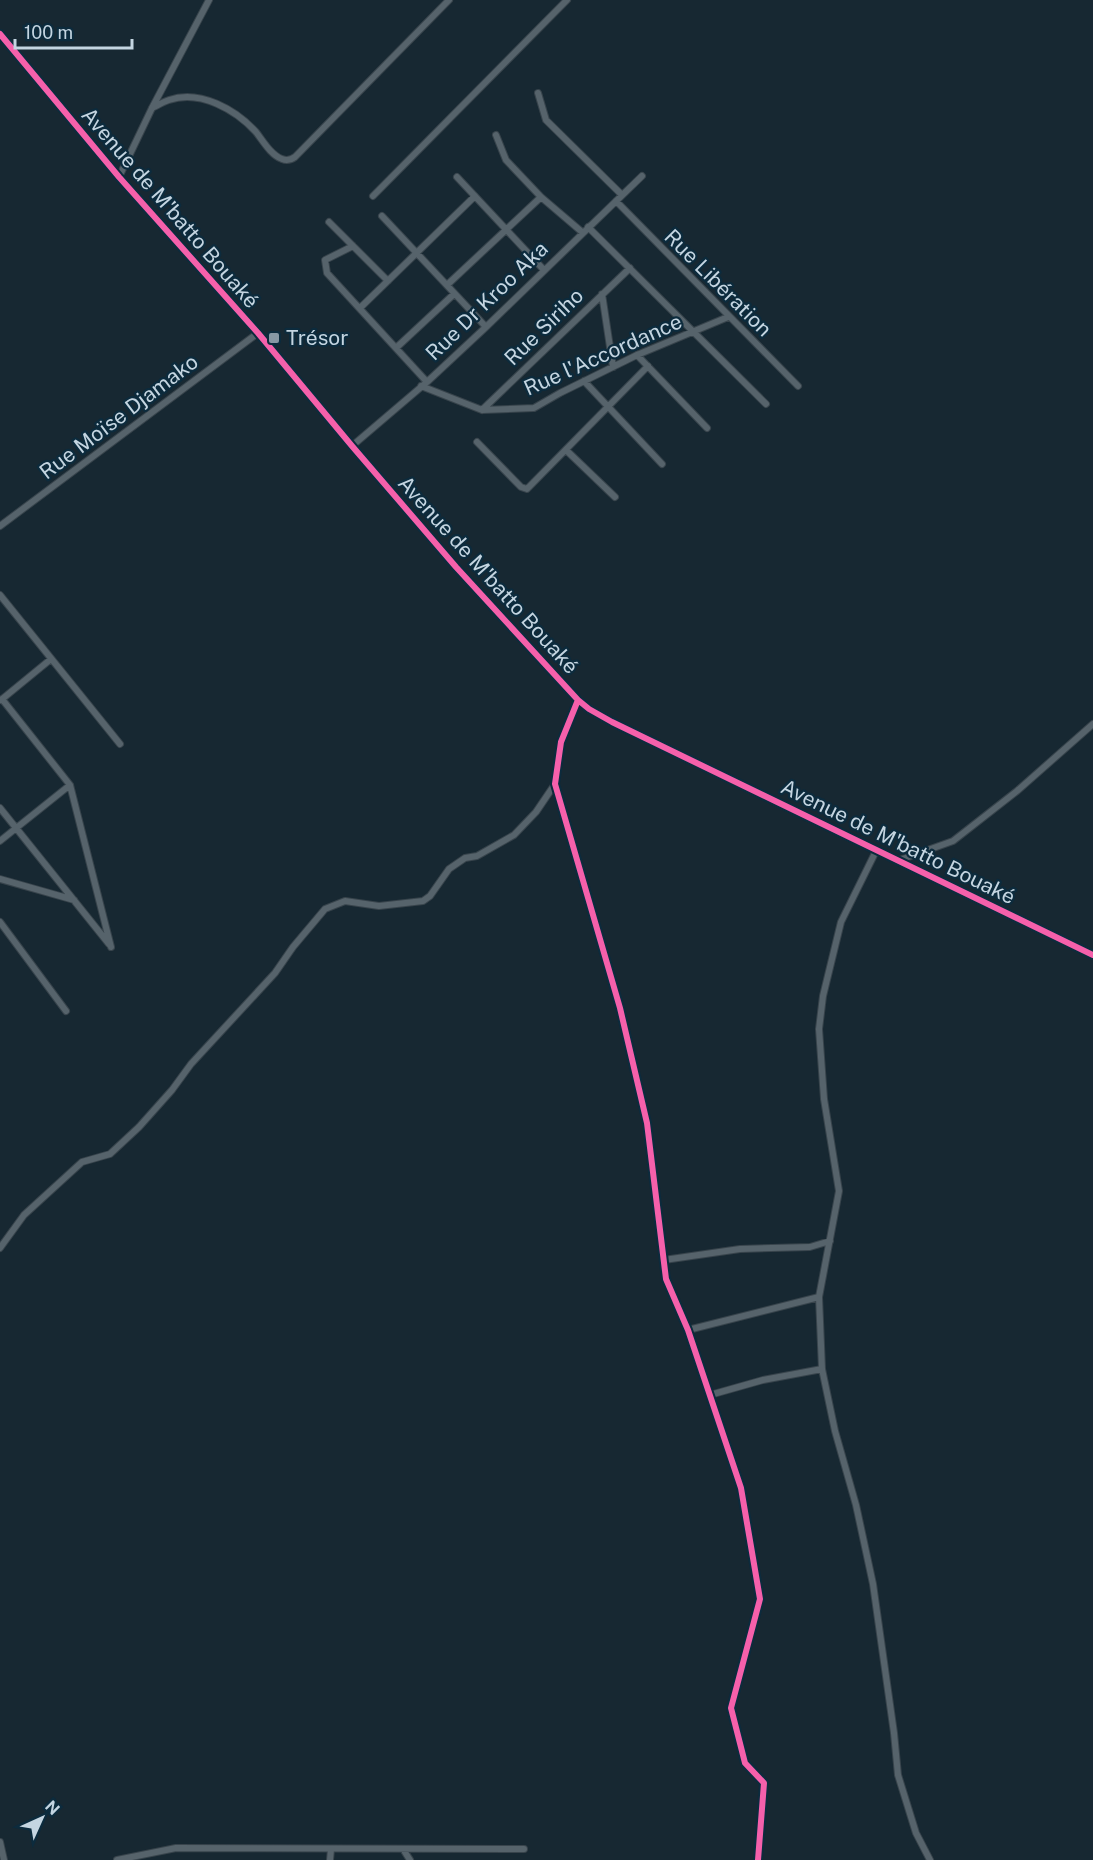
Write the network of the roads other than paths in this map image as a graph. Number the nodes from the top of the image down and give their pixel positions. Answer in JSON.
{"nodes":[{"id":1,"x":210,"y":0,"type":"edge"},
{"id":2,"x":449,"y":0,"type":"edge"},
{"id":3,"x":567,"y":0,"type":"edge"},
{"id":4,"x":0,"y":34,"type":"edge"},
{"id":5,"x":538,"y":93,"type":"dead end"},
{"id":6,"x":152,"y":108,"type":"junction"},
{"id":7,"x":496,"y":135,"type":"dead end"},
{"id":8,"x":642,"y":176,"type":"dead end"},
{"id":9,"x":119,"y":177,"type":"junction"},
{"id":10,"x":457,"y":177,"type":"dead end"},
{"id":11,"x":622,"y":195,"type":"junction"},
{"id":12,"x":372,"y":196,"type":"dead end"},
{"id":13,"x":475,"y":196,"type":"junction"},
{"id":14,"x":542,"y":197,"type":"junction"},
{"id":15,"x":616,"y":201,"type":"junction"},
{"id":16,"x":382,"y":216,"type":"dead end"},
{"id":17,"x":329,"y":222,"type":"dead end"},
{"id":18,"x":588,"y":227,"type":"junction"},
{"id":19,"x":505,"y":229,"type":"junction"},
{"id":20,"x":582,"y":232,"type":"junction"},
{"id":21,"x":353,"y":246,"type":"junction"},
{"id":22,"x":417,"y":253,"type":"junction"},
{"id":23,"x":630,"y":268,"type":"junction"},
{"id":24,"x":544,"y":270,"type":"junction"},
{"id":25,"x":388,"y":281,"type":"junction"},
{"id":26,"x":447,"y":285,"type":"junction"},
{"id":27,"x":454,"y":294,"type":"junction"},
{"id":28,"x":602,"y":294,"type":"junction"},
{"id":29,"x":360,"y":309,"type":"junction"},
{"id":30,"x":728,"y":317,"type":"junction"},
{"id":31,"x":486,"y":327,"type":"junction"},
{"id":32,"x":695,"y":331,"type":"junction"},
{"id":33,"x":258,"y":333,"type":"junction"},
{"id":34,"x":396,"y":348,"type":"junction"},
{"id":35,"x":637,"y":355,"type":"junction"},
{"id":36,"x":648,"y":366,"type":"junction"},
{"id":37,"x":613,"y":367,"type":"junction"},
{"id":38,"x":584,"y":381,"type":"junction"},
{"id":39,"x":424,"y":384,"type":"junction"},
{"id":40,"x":798,"y":386,"type":"dead end"},
{"id":41,"x":766,"y":404,"type":"dead end"},
{"id":42,"x":609,"y":408,"type":"junction"},
{"id":43,"x":482,"y":410,"type":"junction"},
{"id":44,"x":707,"y":428,"type":"dead end"},
{"id":45,"x":477,"y":442,"type":"dead end"},
{"id":46,"x":351,"y":446,"type":"junction"},
{"id":47,"x":566,"y":450,"type":"junction"},
{"id":48,"x":662,"y":464,"type":"dead end"},
{"id":49,"x":615,"y":497,"type":"dead end"},
{"id":50,"x":0,"y":526,"type":"edge"},
{"id":51,"x":0,"y":595,"type":"edge"},
{"id":52,"x":51,"y":659,"type":"junction"},
{"id":53,"x":1,"y":700,"type":"edge"},
{"id":54,"x":578,"y":700,"type":"junction"},
{"id":55,"x":1093,"y":724,"type":"edge"},
{"id":56,"x":120,"y":744,"type":"dead end"},
{"id":57,"x":555,"y":784,"type":"junction"},
{"id":58,"x":70,"y":785,"type":"junction"},
{"id":59,"x":0,"y":808,"type":"edge"},
{"id":60,"x":16,"y":829,"type":"junction"},
{"id":61,"x":0,"y":841,"type":"edge"},
{"id":62,"x":876,"y":851,"type":"junction"},
{"id":63,"x":897,"y":861,"type":"junction"},
{"id":64,"x":0,"y":879,"type":"edge"},
{"id":65,"x":74,"y":900,"type":"junction"},
{"id":66,"x":0,"y":922,"type":"edge"},
{"id":67,"x":1093,"y":955,"type":"edge"},
{"id":68,"x":66,"y":1011,"type":"dead end"},
{"id":69,"x":830,"y":1241,"type":"junction"},
{"id":70,"x":0,"y":1248,"type":"edge"},
{"id":71,"x":664,"y":1260,"type":"junction"},
{"id":72,"x":819,"y":1297,"type":"junction"},
{"id":73,"x":688,"y":1330,"type":"junction"},
{"id":74,"x":822,"y":1369,"type":"junction"},
{"id":75,"x":710,"y":1395,"type":"junction"},
{"id":76,"x":0,"y":1842,"type":"edge"},
{"id":77,"x":331,"y":1849,"type":"junction"},
{"id":78,"x":403,"y":1849,"type":"junction"},
{"id":79,"x":524,"y":1849,"type":"dead end"},
{"id":80,"x":4,"y":1860,"type":"edge"},
{"id":81,"x":117,"y":1860,"type":"edge"},
{"id":82,"x":330,"y":1860,"type":"edge"},
{"id":83,"x":410,"y":1860,"type":"edge"},
{"id":84,"x":758,"y":1860,"type":"edge"},
{"id":85,"x":930,"y":1860,"type":"edge"}],
"edges":[{"from":1,"to":6,"type":"street"},
{"from":2,"to":6,"type":"street"},
{"from":3,"to":12,"type":"street"},
{"from":4,"to":9,"type":"street","name":"Avenue de M'batto Bouaké"},
{"from":5,"to":11,"type":"street"},
{"from":6,"to":9,"type":"street"},
{"from":7,"to":14,"type":"street"},
{"from":8,"to":11,"type":"street","name":"Rue Dr Kroo Aka"},
{"from":9,"to":33,"type":"street","name":"Avenue de M'batto Bouaké"},
{"from":10,"to":13,"type":"street"},
{"from":11,"to":15,"type":"street","name":"Rue Dr Kroo Aka"},
{"from":13,"to":19,"type":"street"},
{"from":13,"to":22,"type":"street"},
{"from":14,"to":19,"type":"street"},
{"from":14,"to":20,"type":"street"},
{"from":15,"to":18,"type":"street","name":"Rue Dr Kroo Aka"},
{"from":15,"to":30,"type":"street","name":"Rue Libération"},
{"from":16,"to":22,"type":"street"},
{"from":17,"to":21,"type":"street"},
{"from":18,"to":20,"type":"street","name":"Rue Dr Kroo Aka"},
{"from":18,"to":23,"type":"street"},
{"from":19,"to":24,"type":"street"},
{"from":19,"to":26,"type":"street"},
{"from":20,"to":24,"type":"street","name":"Rue Dr Kroo Aka"},
{"from":21,"to":25,"type":"street"},
{"from":21,"to":29,"type":"street"},
{"from":22,"to":25,"type":"street"},
{"from":22,"to":26,"type":"street"},
{"from":23,"to":28,"type":"street","name":"Rue Siriho"},
{"from":23,"to":32,"type":"street"},
{"from":24,"to":31,"type":"street","name":"Rue Dr Kroo Aka"},
{"from":25,"to":29,"type":"street"},
{"from":26,"to":27,"type":"street"},
{"from":27,"to":31,"type":"street"},
{"from":27,"to":34,"type":"street"},
{"from":28,"to":37,"type":"street"},
{"from":28,"to":43,"type":"street","name":"Rue Siriho"},
{"from":29,"to":34,"type":"street"},
{"from":30,"to":32,"type":"street","name":"Rue l'Accordance"},
{"from":30,"to":40,"type":"street","name":"Rue Libération"},
{"from":31,"to":39,"type":"street","name":"Rue Dr Kroo Aka"},
{"from":32,"to":35,"type":"street","name":"Rue l'Accordance"},
{"from":32,"to":41,"type":"street"},
{"from":33,"to":46,"type":"street","name":"Avenue de M'batto Bouaké"},
{"from":33,"to":50,"type":"street","name":"Rue Moïse Djamako"},
{"from":34,"to":39,"type":"street"},
{"from":35,"to":36,"type":"street"},
{"from":35,"to":37,"type":"street","name":"Rue l'Accordance"},
{"from":36,"to":42,"type":"street"},
{"from":36,"to":44,"type":"street"},
{"from":37,"to":38,"type":"street","name":"Rue l'Accordance"},
{"from":38,"to":42,"type":"street"},
{"from":38,"to":43,"type":"street","name":"Rue l'Accordance"},
{"from":39,"to":43,"type":"street","name":"Rue l'Accordance"},
{"from":39,"to":46,"type":"street","name":"Rue Dr Kroo Aka"},
{"from":42,"to":47,"type":"street"},
{"from":42,"to":48,"type":"street"},
{"from":45,"to":47,"type":"street"},
{"from":46,"to":54,"type":"street","name":"Avenue de M'batto Bouaké"},
{"from":47,"to":49,"type":"street"},
{"from":51,"to":52,"type":"street"},
{"from":52,"to":53,"type":"street"},
{"from":52,"to":56,"type":"street"},
{"from":53,"to":58,"type":"street"},
{"from":54,"to":57,"type":"street"},
{"from":54,"to":62,"type":"street","name":"Avenue de M'batto Bouaké"},
{"from":55,"to":63,"type":"street"},
{"from":57,"to":70,"type":"street"},
{"from":57,"to":71,"type":"street"},
{"from":58,"to":60,"type":"street"},
{"from":58,"to":65,"type":"street"},
{"from":59,"to":60,"type":"street"},
{"from":60,"to":61,"type":"street"},
{"from":60,"to":65,"type":"street"},
{"from":62,"to":63,"type":"street","name":"Avenue de M'batto Bouaké"},
{"from":62,"to":69,"type":"street"},
{"from":63,"to":67,"type":"street","name":"Avenue de M'batto Bouaké"},
{"from":64,"to":65,"type":"street"},
{"from":66,"to":68,"type":"street"},
{"from":69,"to":71,"type":"street"},
{"from":69,"to":72,"type":"street"},
{"from":71,"to":73,"type":"street"},
{"from":72,"to":73,"type":"street"},
{"from":72,"to":74,"type":"street"},
{"from":73,"to":75,"type":"street"},
{"from":74,"to":75,"type":"street"},
{"from":74,"to":85,"type":"street"},
{"from":75,"to":84,"type":"street"},
{"from":76,"to":80,"type":"street"},
{"from":77,"to":78,"type":"street"},
{"from":77,"to":81,"type":"street"},
{"from":77,"to":82,"type":"street"},
{"from":78,"to":79,"type":"street"},
{"from":78,"to":83,"type":"street"}]}
